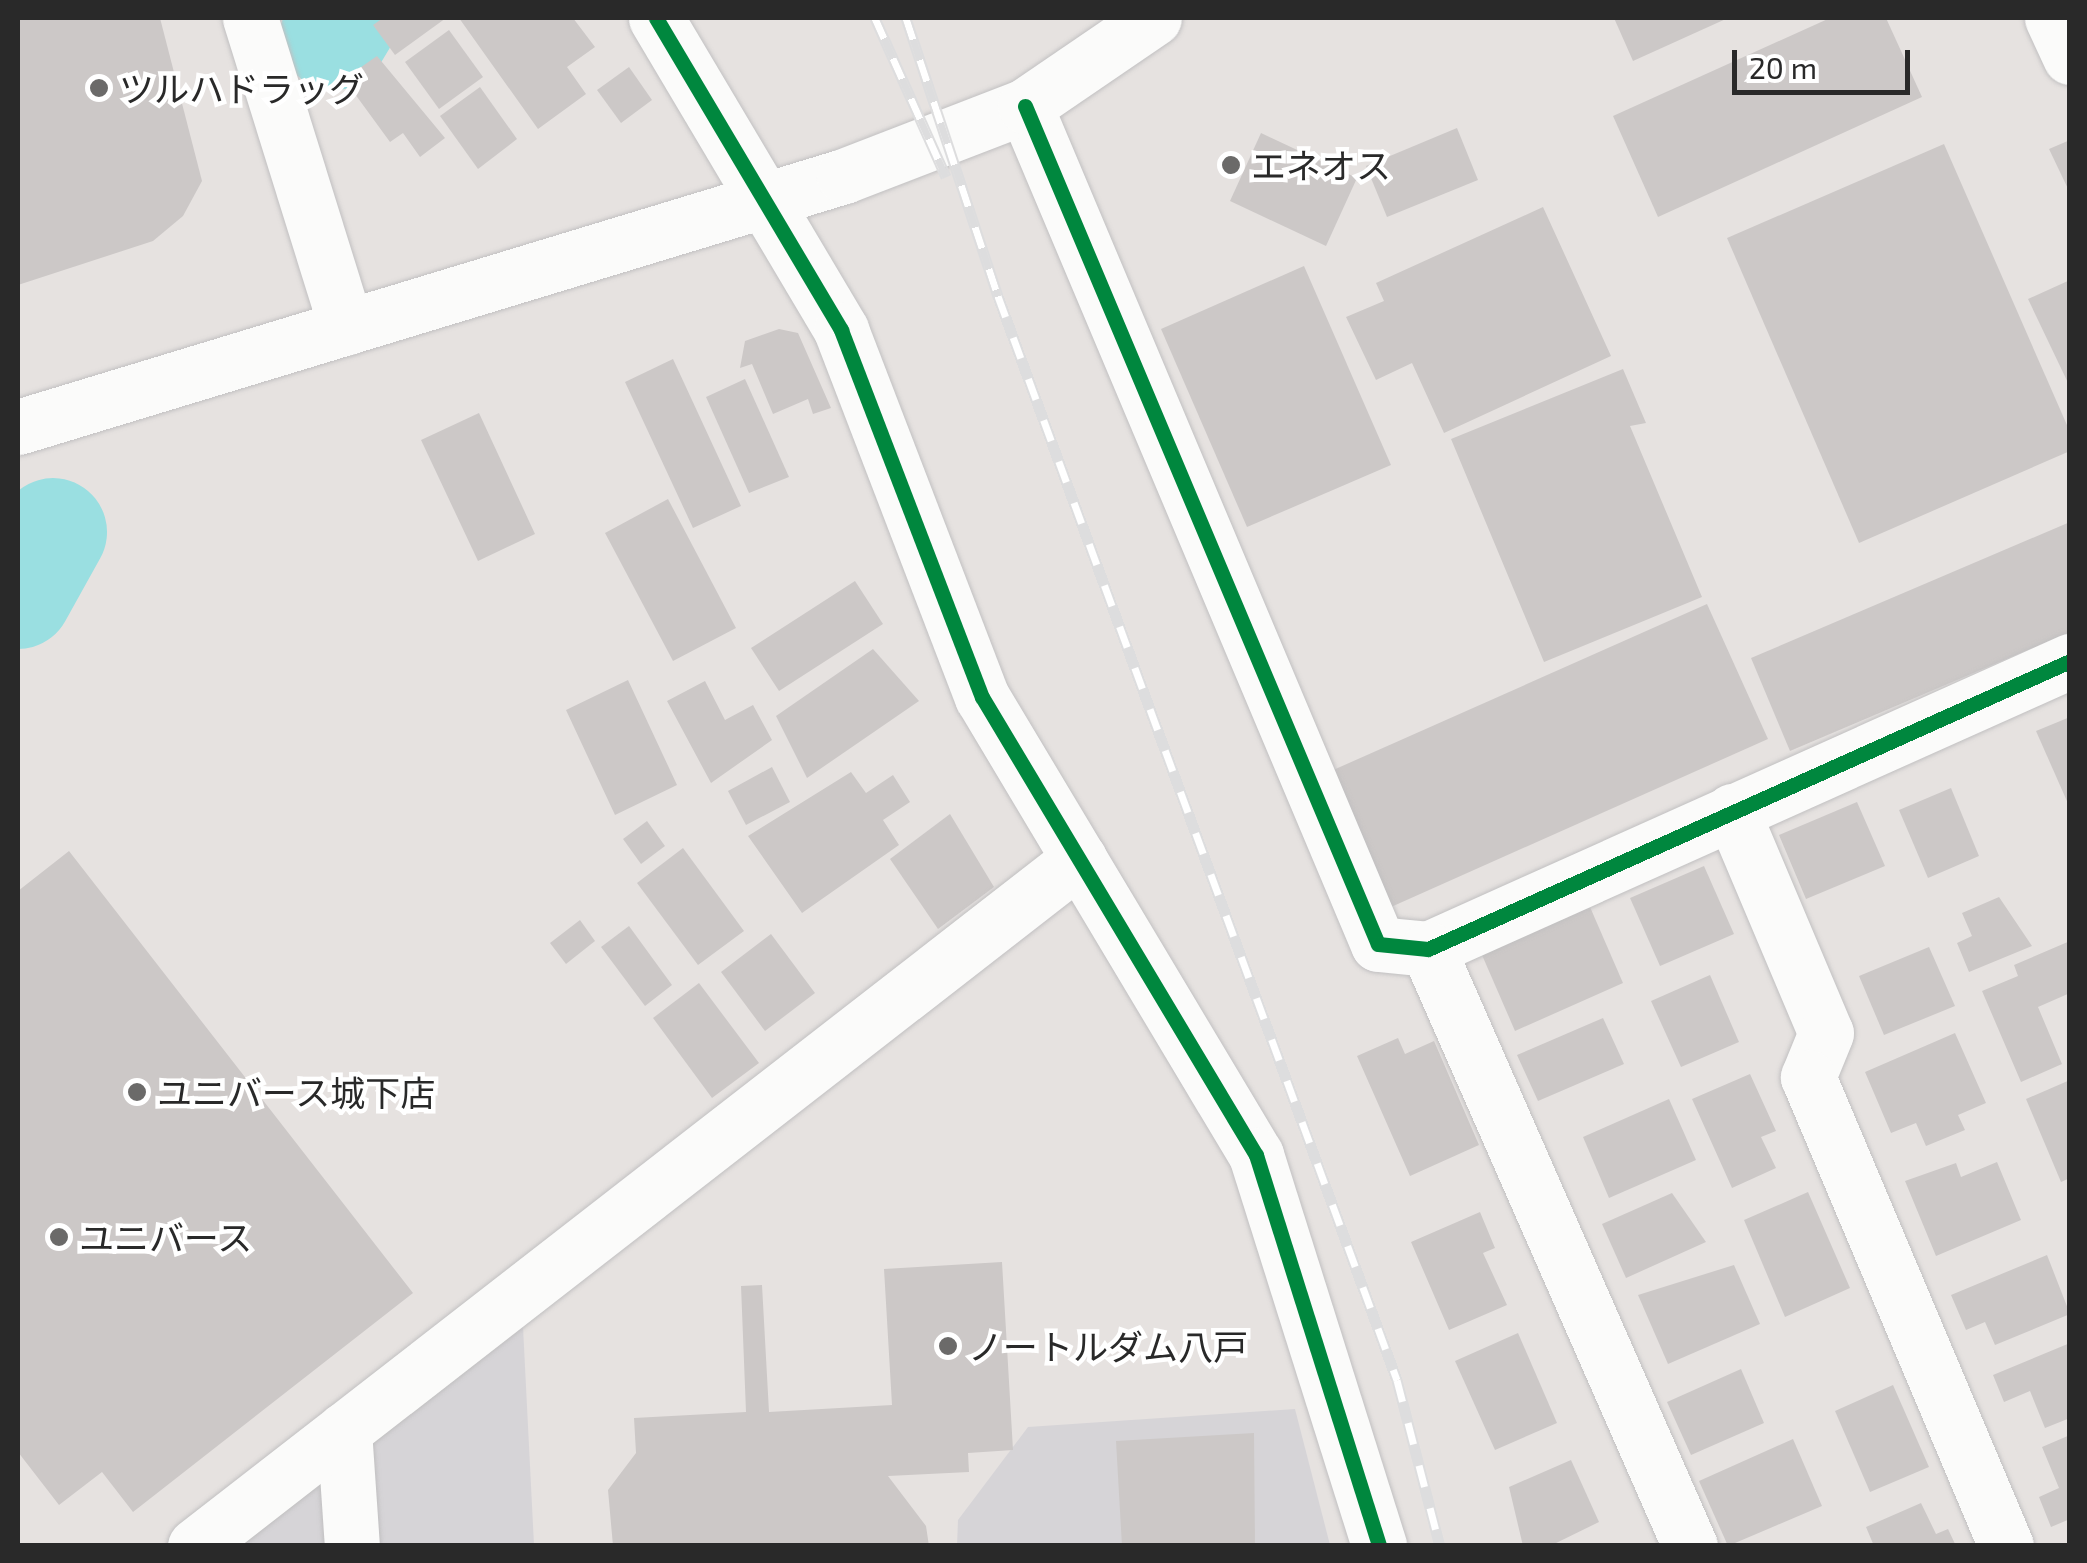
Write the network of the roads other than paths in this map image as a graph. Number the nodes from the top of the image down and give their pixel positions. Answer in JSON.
{"nodes":[{"id":1,"x":250,"y":18,"type":"edge"},
{"id":2,"x":656,"y":18,"type":"edge"},
{"id":3,"x":2052,"y":18,"type":"edge"},
{"id":4,"x":1140,"y":22,"type":"edge"},
{"id":5,"x":2070,"y":57,"type":"edge"},
{"id":6,"x":1025,"y":106,"type":"junction"},
{"id":7,"x":770,"y":198,"type":"junction"},
{"id":8,"x":346,"y":327,"type":"junction"},
{"id":9,"x":18,"y":427,"type":"edge"},
{"id":10,"x":2070,"y":661,"type":"edge"},
{"id":11,"x":1732,"y":811,"type":"junction"},
{"id":12,"x":1079,"y":859,"type":"junction"},
{"id":13,"x":1428,"y":948,"type":"junction"},
{"id":14,"x":344,"y":1430,"type":"junction"},
{"id":15,"x":196,"y":1546,"type":"edge"},
{"id":16,"x":352,"y":1546,"type":"edge"},
{"id":17,"x":1379,"y":1546,"type":"edge"},
{"id":18,"x":1690,"y":1546,"type":"edge"},
{"id":19,"x":2006,"y":1546,"type":"edge"}],
"edges":[{"from":1,"to":8,"type":"street"},
{"from":2,"to":7,"type":"street"},
{"from":3,"to":5,"type":"street"},
{"from":4,"to":6,"type":"street"},
{"from":6,"to":7,"type":"street"},
{"from":6,"to":13,"type":"street"},
{"from":7,"to":8,"type":"street"},
{"from":7,"to":12,"type":"street"},
{"from":8,"to":9,"type":"street"},
{"from":10,"to":11,"type":"street"},
{"from":11,"to":13,"type":"street"},
{"from":11,"to":19,"type":"street"},
{"from":12,"to":14,"type":"street"},
{"from":12,"to":17,"type":"street"},
{"from":13,"to":18,"type":"street"},
{"from":14,"to":15,"type":"street"},
{"from":14,"to":16,"type":"street"}]}
